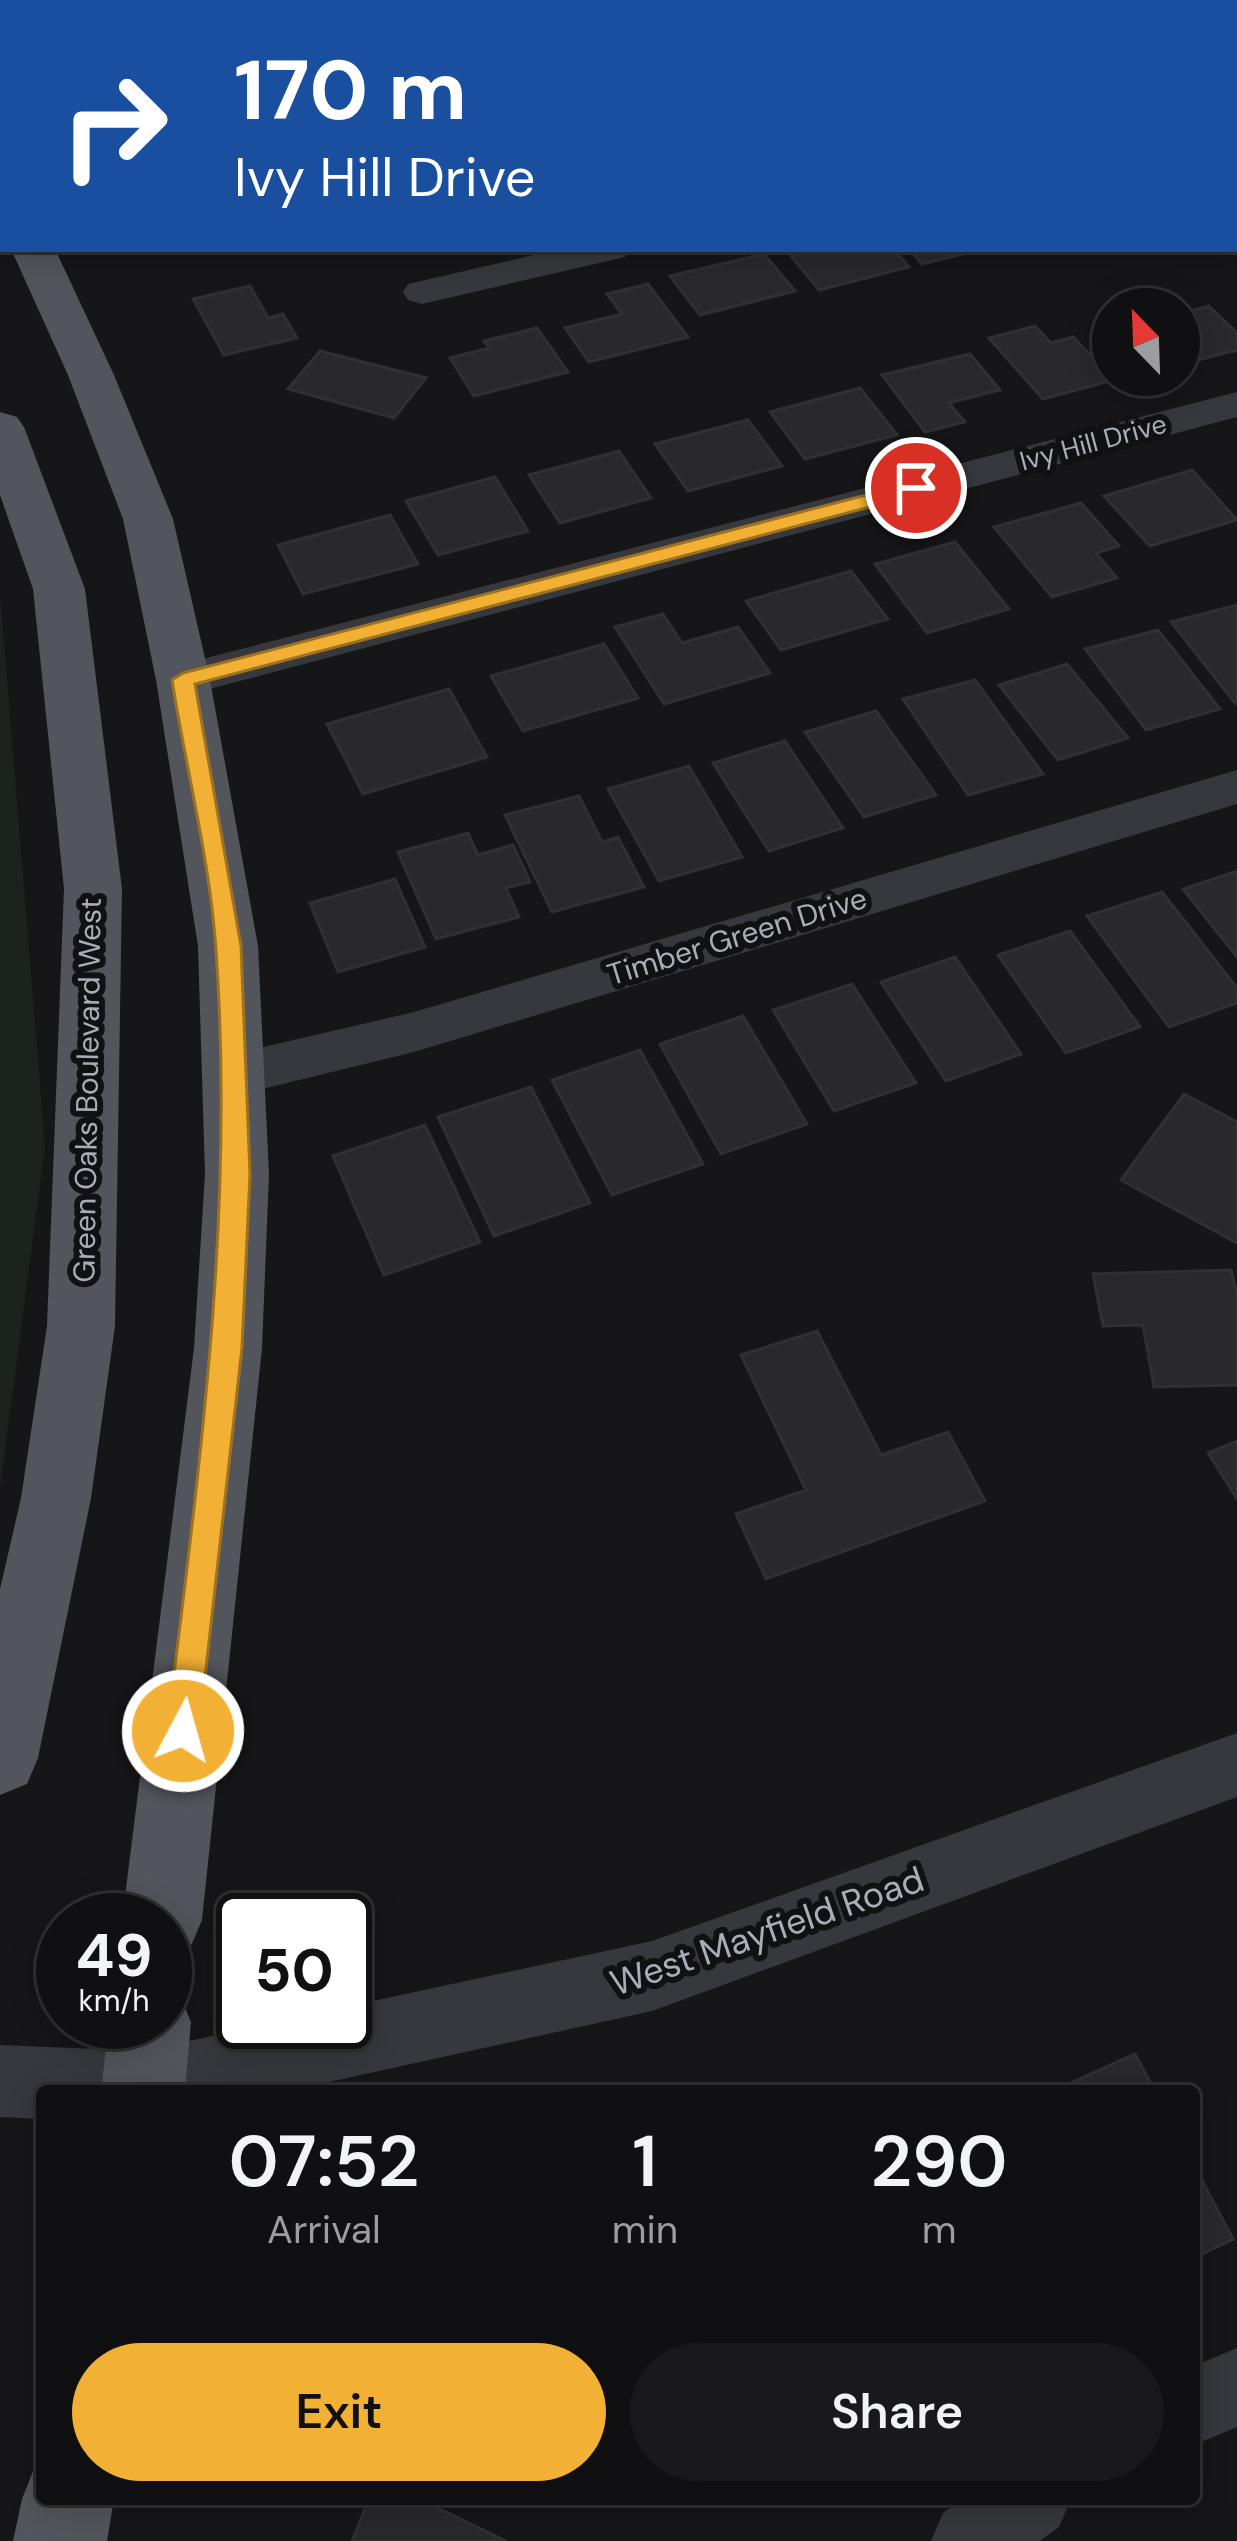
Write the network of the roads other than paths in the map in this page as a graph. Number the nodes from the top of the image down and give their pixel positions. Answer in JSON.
{"nodes":[{"id":1,"x":34,"y":252,"type":"edge"},
{"id":2,"x":598,"y":252,"type":"edge"},
{"id":3,"x":422,"y":292,"type":"dead end"},
{"id":4,"x":1237,"y":404,"type":"edge"},
{"id":5,"x":0,"y":427,"type":"edge"},
{"id":6,"x":183,"y":680,"type":"junction"},
{"id":7,"x":1237,"y":787,"type":"edge"},
{"id":8,"x":234,"y":1075,"type":"junction"},
{"id":9,"x":0,"y":1758,"type":"edge"},
{"id":10,"x":1237,"y":1765,"type":"edge"},
{"id":11,"x":165,"y":1893,"type":"edge"},
{"id":12,"x":146,"y":2066,"type":"edge"},
{"id":13,"x":0,"y":2081,"type":"edge"},
{"id":14,"x":1237,"y":2386,"type":"edge"},
{"id":15,"x":1200,"y":2403,"type":"edge"},
{"id":16,"x":67,"y":2505,"type":"edge"},
{"id":17,"x":1022,"y":2505,"type":"edge"},
{"id":18,"x":60,"y":2541,"type":"edge"},
{"id":19,"x":971,"y":2541,"type":"edge"}],
"edges":[{"from":1,"to":6,"type":"main road"},
{"from":2,"to":3,"type":"street"},
{"from":4,"to":6,"type":"street","name":"Ivy Hill Drive"},
{"from":5,"to":9,"type":"main road","name":"Green Oaks Boulevard West"},
{"from":6,"to":8,"type":"main road"},
{"from":7,"to":8,"type":"street","name":"Timber Green Drive"},
{"from":8,"to":11,"type":"main road"},
{"from":10,"to":12,"type":"street","name":"West Mayfield Road"},
{"from":12,"to":13,"type":"street","name":"West Mayfield Road"},
{"from":14,"to":15,"type":"street"},
{"from":16,"to":18,"type":"main road"},
{"from":17,"to":19,"type":"street"}]}
